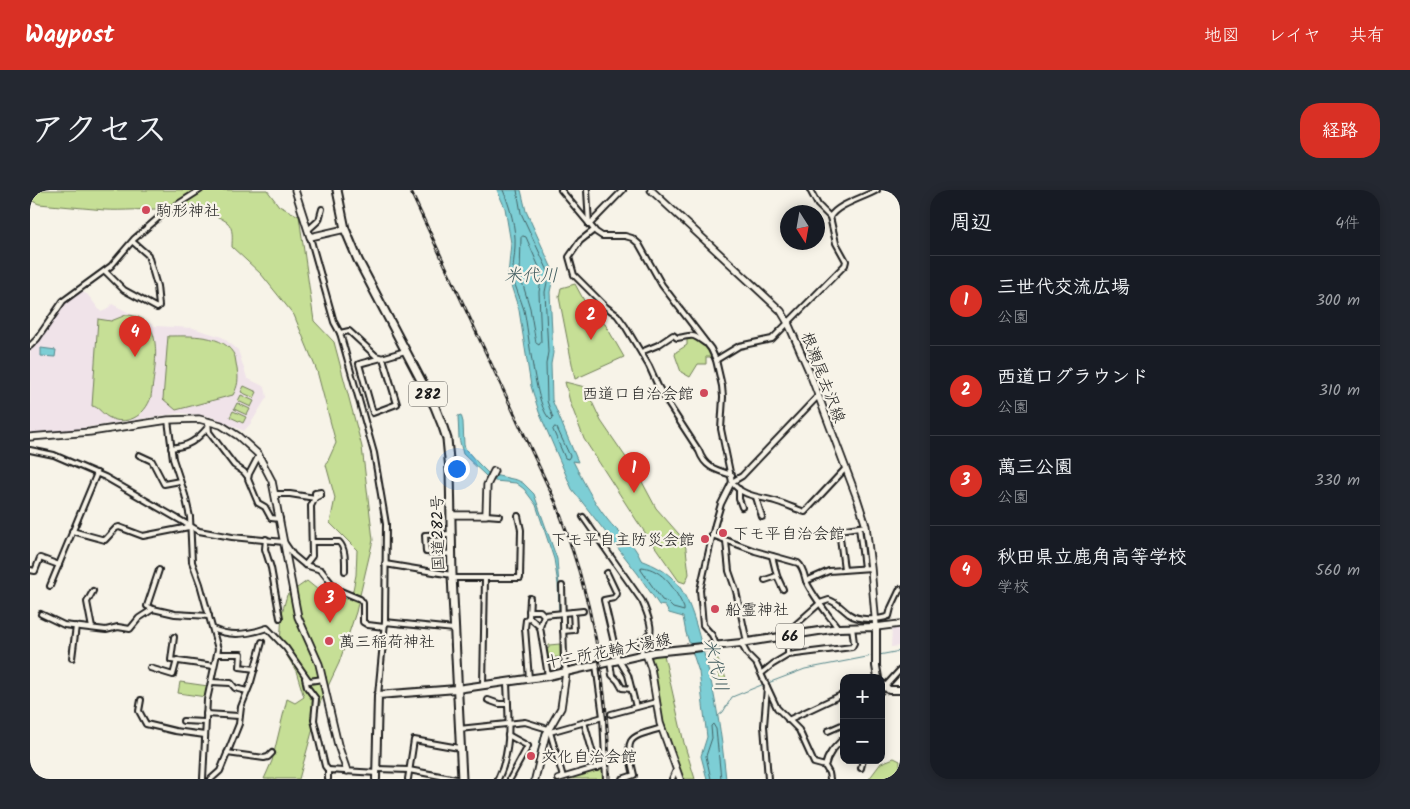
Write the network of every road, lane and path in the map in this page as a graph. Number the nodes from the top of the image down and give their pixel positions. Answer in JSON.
{"nodes":[{"id":1,"x":200,"y":190,"type":"edge"},
{"id":2,"x":295,"y":190,"type":"edge"},
{"id":3,"x":337,"y":190,"type":"edge"},
{"id":4,"x":561,"y":190,"type":"edge"},
{"id":5,"x":587,"y":190,"type":"edge"},
{"id":6,"x":623,"y":190,"type":"edge"},
{"id":7,"x":651,"y":190,"type":"edge"},
{"id":8,"x":810,"y":190,"type":"edge"},
{"id":9,"x":862,"y":190,"type":"edge"},
{"id":10,"x":876,"y":190,"type":"edge"},
{"id":11,"x":865,"y":196,"type":"junction"},
{"id":12,"x":322,"y":209,"type":"dead end"},
{"id":13,"x":830,"y":217,"type":"junction"},
{"id":14,"x":589,"y":225,"type":"junction"},
{"id":15,"x":345,"y":229,"type":"junction"},
{"id":16,"x":308,"y":230,"type":"junction"},
{"id":17,"x":594,"y":230,"type":"junction"},
{"id":18,"x":310,"y":237,"type":"junction"},
{"id":19,"x":133,"y":242,"type":"junction"},
{"id":20,"x":105,"y":271,"type":"junction"},
{"id":21,"x":788,"y":323,"type":"junction"},
{"id":22,"x":340,"y":333,"type":"junction"},
{"id":23,"x":30,"y":346,"type":"edge"},
{"id":24,"x":708,"y":346,"type":"junction"},
{"id":25,"x":405,"y":351,"type":"junction"},
{"id":26,"x":641,"y":352,"type":"junction"},
{"id":27,"x":382,"y":358,"type":"junction"},
{"id":28,"x":716,"y":360,"type":"junction"},
{"id":29,"x":818,"y":396,"type":"junction"},
{"id":30,"x":168,"y":420,"type":"junction"},
{"id":31,"x":208,"y":424,"type":"junction"},
{"id":32,"x":30,"y":438,"type":"edge"},
{"id":33,"x":171,"y":448,"type":"junction"},
{"id":34,"x":30,"y":450,"type":"edge"},
{"id":35,"x":139,"y":455,"type":"dead end"},
{"id":36,"x":259,"y":455,"type":"junction"},
{"id":37,"x":845,"y":469,"type":"junction"},
{"id":38,"x":494,"y":473,"type":"dead end"},
{"id":39,"x":97,"y":474,"type":"junction"},
{"id":40,"x":732,"y":475,"type":"junction"},
{"id":41,"x":248,"y":477,"type":"junction"},
{"id":42,"x":180,"y":481,"type":"junction"},
{"id":43,"x":732,"y":482,"type":"junction"},
{"id":44,"x":739,"y":489,"type":"junction"},
{"id":45,"x":274,"y":494,"type":"junction"},
{"id":46,"x":756,"y":496,"type":"junction"},
{"id":47,"x":742,"y":507,"type":"dead end"},
{"id":48,"x":451,"y":515,"type":"junction"},
{"id":49,"x":486,"y":515,"type":"junction"},
{"id":50,"x":498,"y":516,"type":"dead end"},
{"id":51,"x":518,"y":516,"type":"dead end"},
{"id":52,"x":583,"y":517,"type":"dead end"},
{"id":53,"x":762,"y":517,"type":"dead end"},
{"id":54,"x":280,"y":520,"type":"junction"},
{"id":55,"x":189,"y":527,"type":"junction"},
{"id":56,"x":862,"y":527,"type":"junction"},
{"id":57,"x":72,"y":531,"type":"junction"},
{"id":58,"x":451,"y":534,"type":"junction"},
{"id":59,"x":712,"y":535,"type":"junction"},
{"id":60,"x":266,"y":539,"type":"junction"},
{"id":61,"x":726,"y":541,"type":"junction"},
{"id":62,"x":284,"y":542,"type":"junction"},
{"id":63,"x":312,"y":542,"type":"junction"},
{"id":64,"x":451,"y":554,"type":"junction"},
{"id":65,"x":772,"y":556,"type":"junction"},
{"id":66,"x":386,"y":564,"type":"junction"},
{"id":67,"x":59,"y":565,"type":"junction"},
{"id":68,"x":305,"y":565,"type":"junction"},
{"id":69,"x":864,"y":568,"type":"junction"},
{"id":70,"x":872,"y":568,"type":"junction"},
{"id":71,"x":844,"y":569,"type":"junction"},
{"id":72,"x":30,"y":570,"type":"edge"},
{"id":73,"x":159,"y":570,"type":"dead end"},
{"id":74,"x":345,"y":571,"type":"dead end"},
{"id":75,"x":607,"y":573,"type":"dead end"},
{"id":76,"x":452,"y":576,"type":"junction"},
{"id":77,"x":777,"y":576,"type":"junction"},
{"id":78,"x":485,"y":578,"type":"junction"},
{"id":79,"x":764,"y":580,"type":"dead end"},
{"id":80,"x":806,"y":581,"type":"junction"},
{"id":81,"x":50,"y":586,"type":"dead end"},
{"id":82,"x":562,"y":586,"type":"dead end"},
{"id":83,"x":783,"y":589,"type":"dead end"},
{"id":84,"x":900,"y":590,"type":"edge"},
{"id":85,"x":93,"y":591,"type":"dead end"},
{"id":86,"x":530,"y":598,"type":"dead end"},
{"id":87,"x":820,"y":603,"type":"junction"},
{"id":88,"x":153,"y":609,"type":"junction"},
{"id":89,"x":529,"y":611,"type":"junction"},
{"id":90,"x":583,"y":611,"type":"dead end"},
{"id":91,"x":573,"y":612,"type":"junction"},
{"id":92,"x":560,"y":613,"type":"junction"},
{"id":93,"x":41,"y":614,"type":"dead end"},
{"id":94,"x":544,"y":615,"type":"junction"},
{"id":95,"x":209,"y":616,"type":"junction"},
{"id":96,"x":889,"y":616,"type":"junction"},
{"id":97,"x":529,"y":617,"type":"junction"},
{"id":98,"x":280,"y":618,"type":"dead end"},
{"id":99,"x":876,"y":618,"type":"junction"},
{"id":100,"x":900,"y":624,"type":"edge"},
{"id":101,"x":384,"y":625,"type":"junction"},
{"id":102,"x":76,"y":626,"type":"junction"},
{"id":103,"x":889,"y":626,"type":"junction"},
{"id":104,"x":540,"y":627,"type":"junction"},
{"id":105,"x":852,"y":627,"type":"junction"},
{"id":106,"x":876,"y":627,"type":"junction"},
{"id":107,"x":92,"y":628,"type":"junction"},
{"id":108,"x":838,"y":628,"type":"junction"},
{"id":109,"x":213,"y":629,"type":"junction"},
{"id":110,"x":454,"y":629,"type":"junction"},
{"id":111,"x":563,"y":630,"type":"junction"},
{"id":112,"x":791,"y":636,"type":"junction"},
{"id":113,"x":174,"y":637,"type":"dead end"},
{"id":114,"x":262,"y":642,"type":"dead end"},
{"id":115,"x":744,"y":642,"type":"junction"},
{"id":116,"x":716,"y":645,"type":"junction"},
{"id":117,"x":216,"y":654,"type":"junction"},
{"id":118,"x":644,"y":655,"type":"junction"},
{"id":119,"x":788,"y":655,"type":"junction"},
{"id":120,"x":72,"y":658,"type":"dead end"},
{"id":121,"x":177,"y":660,"type":"junction"},
{"id":122,"x":618,"y":660,"type":"junction"},
{"id":123,"x":610,"y":662,"type":"junction"},
{"id":124,"x":596,"y":665,"type":"junction"},
{"id":125,"x":214,"y":666,"type":"junction"},
{"id":126,"x":150,"y":668,"type":"dead end"},
{"id":127,"x":255,"y":669,"type":"junction"},
{"id":128,"x":900,"y":670,"type":"edge"},
{"id":129,"x":304,"y":673,"type":"junction"},
{"id":130,"x":566,"y":673,"type":"junction"},
{"id":131,"x":762,"y":673,"type":"junction"},
{"id":132,"x":877,"y":674,"type":"edge"},
{"id":133,"x":548,"y":676,"type":"junction"},
{"id":134,"x":323,"y":679,"type":"junction"},
{"id":135,"x":529,"y":679,"type":"junction"},
{"id":136,"x":211,"y":682,"type":"junction"},
{"id":137,"x":507,"y":682,"type":"junction"},
{"id":138,"x":885,"y":685,"type":"edge"},
{"id":139,"x":484,"y":686,"type":"junction"},
{"id":140,"x":767,"y":687,"type":"junction"},
{"id":141,"x":457,"y":689,"type":"junction"},
{"id":142,"x":631,"y":689,"type":"junction"},
{"id":143,"x":885,"y":689,"type":"edge"},
{"id":144,"x":900,"y":690,"type":"edge"},
{"id":145,"x":247,"y":691,"type":"junction"},
{"id":146,"x":378,"y":695,"type":"junction"},
{"id":147,"x":840,"y":696,"type":"edge"},
{"id":148,"x":141,"y":700,"type":"dead end"},
{"id":149,"x":488,"y":700,"type":"dead end"},
{"id":150,"x":656,"y":702,"type":"junction"},
{"id":151,"x":508,"y":704,"type":"junction"},
{"id":152,"x":636,"y":707,"type":"junction"},
{"id":153,"x":206,"y":714,"type":"junction"},
{"id":154,"x":611,"y":714,"type":"dead end"},
{"id":155,"x":239,"y":716,"type":"junction"},
{"id":156,"x":604,"y":717,"type":"junction"},
{"id":157,"x":788,"y":720,"type":"junction"},
{"id":158,"x":183,"y":721,"type":"dead end"},
{"id":159,"x":205,"y":722,"type":"junction"},
{"id":160,"x":584,"y":722,"type":"junction"},
{"id":161,"x":508,"y":725,"type":"junction"},
{"id":162,"x":840,"y":726,"type":"edge"},
{"id":163,"x":662,"y":728,"type":"junction"},
{"id":164,"x":458,"y":729,"type":"junction"},
{"id":165,"x":549,"y":731,"type":"junction"},
{"id":166,"x":828,"y":731,"type":"dead end"},
{"id":167,"x":205,"y":735,"type":"junction"},
{"id":168,"x":508,"y":736,"type":"junction"},
{"id":169,"x":840,"y":742,"type":"edge"},
{"id":170,"x":459,"y":748,"type":"junction"},
{"id":171,"x":227,"y":753,"type":"junction"},
{"id":172,"x":272,"y":753,"type":"dead end"},
{"id":173,"x":862,"y":764,"type":"edge"},
{"id":174,"x":605,"y":765,"type":"junction"},
{"id":175,"x":824,"y":766,"type":"junction"},
{"id":176,"x":597,"y":768,"type":"junction"},
{"id":177,"x":861,"y":768,"type":"dead end"},
{"id":178,"x":328,"y":770,"type":"junction"},
{"id":179,"x":410,"y":770,"type":"junction"},
{"id":180,"x":676,"y":770,"type":"junction"},
{"id":181,"x":348,"y":771,"type":"junction"},
{"id":182,"x":376,"y":773,"type":"edge"},
{"id":183,"x":563,"y":777,"type":"junction"},
{"id":184,"x":206,"y":779,"type":"edge"},
{"id":185,"x":328,"y":779,"type":"edge"},
{"id":186,"x":408,"y":779,"type":"edge"},
{"id":187,"x":456,"y":779,"type":"edge"},
{"id":188,"x":462,"y":779,"type":"edge"},
{"id":189,"x":498,"y":779,"type":"edge"},
{"id":190,"x":510,"y":779,"type":"edge"},
{"id":191,"x":534,"y":779,"type":"edge"},
{"id":192,"x":558,"y":779,"type":"edge"},
{"id":193,"x":606,"y":779,"type":"edge"},
{"id":194,"x":622,"y":779,"type":"edge"},
{"id":195,"x":672,"y":779,"type":"edge"},
{"id":196,"x":680,"y":779,"type":"edge"},
{"id":197,"x":768,"y":779,"type":"edge"},
{"id":198,"x":830,"y":779,"type":"edge"}],
"edges":[{"from":1,"to":19,"type":"street"},
{"from":2,"to":16,"type":"street"},
{"from":3,"to":15,"type":"highway","name":"国道282号","number":"282"},
{"from":4,"to":14,"type":"street"},
{"from":5,"to":14,"type":"street"},
{"from":6,"to":14,"type":"street"},
{"from":7,"to":21,"type":"street","name":"根瀬尾去沢線"},
{"from":8,"to":13,"type":"street"},
{"from":9,"to":11,"type":"street"},
{"from":10,"to":11,"type":"street"},
{"from":11,"to":13,"type":"street"},
{"from":12,"to":16,"type":"street"},
{"from":13,"to":21,"type":"street"},
{"from":14,"to":17,"type":"street"},
{"from":15,"to":18,"type":"street"},
{"from":15,"to":25,"type":"highway","name":"国道282号","number":"282"},
{"from":16,"to":18,"type":"street"},
{"from":17,"to":24,"type":"street"},
{"from":17,"to":26,"type":"street"},
{"from":18,"to":22,"type":"street"},
{"from":19,"to":20,"type":"street"},
{"from":19,"to":20,"type":"street"},
{"from":20,"to":23,"type":"street"},
{"from":21,"to":28,"type":"street"},
{"from":21,"to":29,"type":"street","name":"根瀬尾去沢線"},
{"from":22,"to":27,"type":"street"},
{"from":22,"to":66,"type":"street"},
{"from":24,"to":26,"type":"street"},
{"from":24,"to":28,"type":"street"},
{"from":25,"to":27,"type":"street"},
{"from":25,"to":48,"type":"highway","name":"国道282号","number":"282"},
{"from":26,"to":40,"type":"street"},
{"from":27,"to":27,"type":"street"},
{"from":28,"to":40,"type":"street"},
{"from":29,"to":37,"type":"street","name":"根瀬尾去沢線"},
{"from":29,"to":43,"type":"street"},
{"from":30,"to":31,"type":"street"},
{"from":30,"to":32,"type":"street"},
{"from":30,"to":33,"type":"street"},
{"from":31,"to":33,"type":"street"},
{"from":31,"to":36,"type":"street"},
{"from":31,"to":41,"type":"street"},
{"from":33,"to":42,"type":"street"},
{"from":34,"to":39,"type":"street"},
{"from":35,"to":42,"type":"street"},
{"from":36,"to":41,"type":"street"},
{"from":36,"to":45,"type":"street"},
{"from":37,"to":46,"type":"street"},
{"from":37,"to":56,"type":"street","name":"根瀬尾去沢線"},
{"from":38,"to":49,"type":"street"},
{"from":39,"to":55,"type":"street"},
{"from":39,"to":57,"type":"street"},
{"from":40,"to":43,"type":"street"},
{"from":41,"to":54,"type":"street"},
{"from":42,"to":55,"type":"street"},
{"from":43,"to":44,"type":"street"},
{"from":43,"to":59,"type":"street"},
{"from":44,"to":46,"type":"street"},
{"from":44,"to":47,"type":"street"},
{"from":45,"to":54,"type":"street"},
{"from":45,"to":63,"type":"street"},
{"from":46,"to":53,"type":"street"},
{"from":48,"to":49,"type":"street"},
{"from":48,"to":58,"type":"highway","name":"国道282号","number":"282"},
{"from":49,"to":50,"type":"street"},
{"from":51,"to":78,"type":"street"},
{"from":52,"to":118,"type":"street"},
{"from":54,"to":62,"type":"street"},
{"from":55,"to":57,"type":"street"},
{"from":55,"to":60,"type":"street"},
{"from":55,"to":95,"type":"street"},
{"from":56,"to":69,"type":"street"},
{"from":56,"to":70,"type":"street","name":"根瀬尾去沢線"},
{"from":56,"to":71,"type":"street"},
{"from":57,"to":67,"type":"street"},
{"from":58,"to":64,"type":"highway","name":"国道282号","number":"282"},
{"from":58,"to":64,"type":"street"},
{"from":59,"to":61,"type":"street"},
{"from":59,"to":116,"type":"street"},
{"from":60,"to":62,"type":"street"},
{"from":60,"to":98,"type":"street"},
{"from":61,"to":65,"type":"street"},
{"from":61,"to":115,"type":"street"},
{"from":62,"to":68,"type":"street"},
{"from":62,"to":134,"type":"street"},
{"from":63,"to":68,"type":"street"},
{"from":63,"to":74,"type":"street"},
{"from":64,"to":76,"type":"highway","name":"国道282号","number":"282"},
{"from":65,"to":77,"type":"street"},
{"from":65,"to":80,"type":"street"},
{"from":66,"to":76,"type":"street"},
{"from":66,"to":101,"type":"street"},
{"from":67,"to":72,"type":"street"},
{"from":67,"to":81,"type":"street"},
{"from":68,"to":101,"type":"street"},
{"from":69,"to":70,"type":"street"},
{"from":69,"to":71,"type":"street"},
{"from":70,"to":99,"type":"street","name":"根瀬尾去沢線"},
{"from":71,"to":80,"type":"street"},
{"from":73,"to":88,"type":"street"},
{"from":75,"to":122,"type":"street"},
{"from":76,"to":78,"type":"street"},
{"from":76,"to":110,"type":"highway","name":"国道282号","number":"282"},
{"from":77,"to":79,"type":"street"},
{"from":77,"to":83,"type":"street"},
{"from":78,"to":139,"type":"street"},
{"from":80,"to":87,"type":"street"},
{"from":82,"to":92,"type":"street"},
{"from":84,"to":96,"type":"street"},
{"from":85,"to":107,"type":"street"},
{"from":86,"to":89,"type":"street"},
{"from":87,"to":99,"type":"street"},
{"from":87,"to":108,"type":"street"},
{"from":87,"to":112,"type":"street"},
{"from":88,"to":95,"type":"street"},
{"from":88,"to":107,"type":"street"},
{"from":89,"to":94,"type":"street"},
{"from":89,"to":97,"type":"street"},
{"from":90,"to":91,"type":"street"},
{"from":91,"to":92,"type":"street"},
{"from":91,"to":111,"type":"street"},
{"from":92,"to":94,"type":"street"},
{"from":92,"to":111,"type":"street"},
{"from":93,"to":102,"type":"street"},
{"from":94,"to":104,"type":"street"},
{"from":95,"to":109,"type":"street"},
{"from":96,"to":99,"type":"street"},
{"from":96,"to":103,"type":"street"},
{"from":97,"to":104,"type":"street"},
{"from":97,"to":135,"type":"street"},
{"from":99,"to":106,"type":"street","name":"根瀬尾去沢線"},
{"from":100,"to":103,"type":"street"},
{"from":101,"to":110,"type":"street"},
{"from":101,"to":146,"type":"street"},
{"from":102,"to":107,"type":"street"},
{"from":102,"to":120,"type":"street"},
{"from":103,"to":106,"type":"street"},
{"from":104,"to":133,"type":"street"},
{"from":105,"to":106,"type":"main road","name":"十二所花輪大湯線","number":"66"},
{"from":105,"to":108,"type":"main road","name":"十二所花輪大湯線","number":"66"},
{"from":105,"to":119,"type":"street"},
{"from":106,"to":132,"type":"main road"},
{"from":108,"to":112,"type":"main road","name":"十二所花輪大湯線","number":"66"},
{"from":109,"to":117,"type":"street"},
{"from":109,"to":129,"type":"street"},
{"from":110,"to":141,"type":"highway","name":"国道282号","number":"282"},
{"from":111,"to":130,"type":"street"},
{"from":112,"to":115,"type":"main road","name":"十二所花輪大湯線","number":"66"},
{"from":112,"to":119,"type":"street"},
{"from":113,"to":121,"type":"street"},
{"from":114,"to":127,"type":"street"},
{"from":115,"to":116,"type":"main road","name":"十二所花輪大湯線","number":"66"},
{"from":115,"to":131,"type":"street"},
{"from":116,"to":118,"type":"main road","name":"十二所花輪大湯線","number":"66"},
{"from":117,"to":125,"type":"street"},
{"from":117,"to":127,"type":"street"},
{"from":118,"to":122,"type":"main road","name":"十二所花輪大湯線","number":"66"},
{"from":118,"to":150,"type":"street"},
{"from":119,"to":131,"type":"street"},
{"from":121,"to":125,"type":"street"},
{"from":121,"to":126,"type":"street"},
{"from":122,"to":123,"type":"main road","name":"十二所花輪大湯線","number":"66"},
{"from":122,"to":142,"type":"street"},
{"from":123,"to":124,"type":"main road","name":"十二所花輪大湯線","number":"66"},
{"from":123,"to":142,"type":"street"},
{"from":124,"to":130,"type":"main road","name":"十二所花輪大湯線","number":"66"},
{"from":124,"to":156,"type":"street"},
{"from":125,"to":136,"type":"street"},
{"from":127,"to":145,"type":"street"},
{"from":128,"to":138,"type":"street"},
{"from":129,"to":134,"type":"street"},
{"from":129,"to":178,"type":"street"},
{"from":130,"to":133,"type":"main road","name":"十二所花輪大湯線","number":"66"},
{"from":130,"to":165,"type":"street"},
{"from":131,"to":140,"type":"street"},
{"from":133,"to":135,"type":"main road","name":"十二所花輪大湯線","number":"66"},
{"from":134,"to":181,"type":"street"},
{"from":135,"to":137,"type":"main road","name":"十二所花輪大湯線","number":"66"},
{"from":136,"to":145,"type":"street"},
{"from":136,"to":153,"type":"street"},
{"from":137,"to":139,"type":"main road","name":"十二所花輪大湯線","number":"66"},
{"from":137,"to":151,"type":"street"},
{"from":139,"to":141,"type":"main road","name":"十二所花輪大湯線","number":"66"},
{"from":140,"to":157,"type":"street"},
{"from":140,"to":197,"type":"street"},
{"from":141,"to":146,"type":"main road","name":"十二所花輪大湯線","number":"66"},
{"from":141,"to":164,"type":"highway","name":"国道282号","number":"282"},
{"from":142,"to":152,"type":"street"},
{"from":143,"to":144,"type":"main road"},
{"from":145,"to":155,"type":"street"},
{"from":146,"to":182,"type":"main road"},
{"from":147,"to":157,"type":"street"},
{"from":148,"to":167,"type":"street"},
{"from":149,"to":151,"type":"street"},
{"from":150,"to":152,"type":"street"},
{"from":150,"to":163,"type":"street"},
{"from":151,"to":161,"type":"street"},
{"from":152,"to":154,"type":"street"},
{"from":153,"to":155,"type":"street"},
{"from":153,"to":159,"type":"street"},
{"from":155,"to":171,"type":"street"},
{"from":156,"to":160,"type":"street"},
{"from":156,"to":174,"type":"street"},
{"from":157,"to":175,"type":"street"},
{"from":158,"to":159,"type":"street"},
{"from":159,"to":167,"type":"street"},
{"from":160,"to":165,"type":"street"},
{"from":160,"to":176,"type":"street"},
{"from":161,"to":164,"type":"street"},
{"from":161,"to":165,"type":"street"},
{"from":161,"to":168,"type":"street"},
{"from":162,"to":166,"type":"street"},
{"from":163,"to":180,"type":"street"},
{"from":163,"to":194,"type":"street"},
{"from":164,"to":170,"type":"highway","name":"国道282号","number":"282"},
{"from":165,"to":183,"type":"street"},
{"from":165,"to":191,"type":"street"},
{"from":167,"to":184,"type":"street"},
{"from":168,"to":189,"type":"street"},
{"from":168,"to":190,"type":"street"},
{"from":169,"to":175,"type":"street"},
{"from":170,"to":179,"type":"street"},
{"from":170,"to":188,"type":"highway","name":"国道282号","number":"282"},
{"from":171,"to":172,"type":"street"},
{"from":171,"to":184,"type":"street"},
{"from":173,"to":177,"type":"street"},
{"from":174,"to":176,"type":"street"},
{"from":174,"to":193,"type":"street"},
{"from":175,"to":198,"type":"street"},
{"from":176,"to":183,"type":"street"},
{"from":178,"to":181,"type":"street"},
{"from":178,"to":185,"type":"street"},
{"from":179,"to":182,"type":"street"},
{"from":179,"to":186,"type":"street"},
{"from":179,"to":187,"type":"street"},
{"from":180,"to":195,"type":"street"},
{"from":180,"to":196,"type":"street"},
{"from":181,"to":182,"type":"street"},
{"from":183,"to":192,"type":"street"}]}
